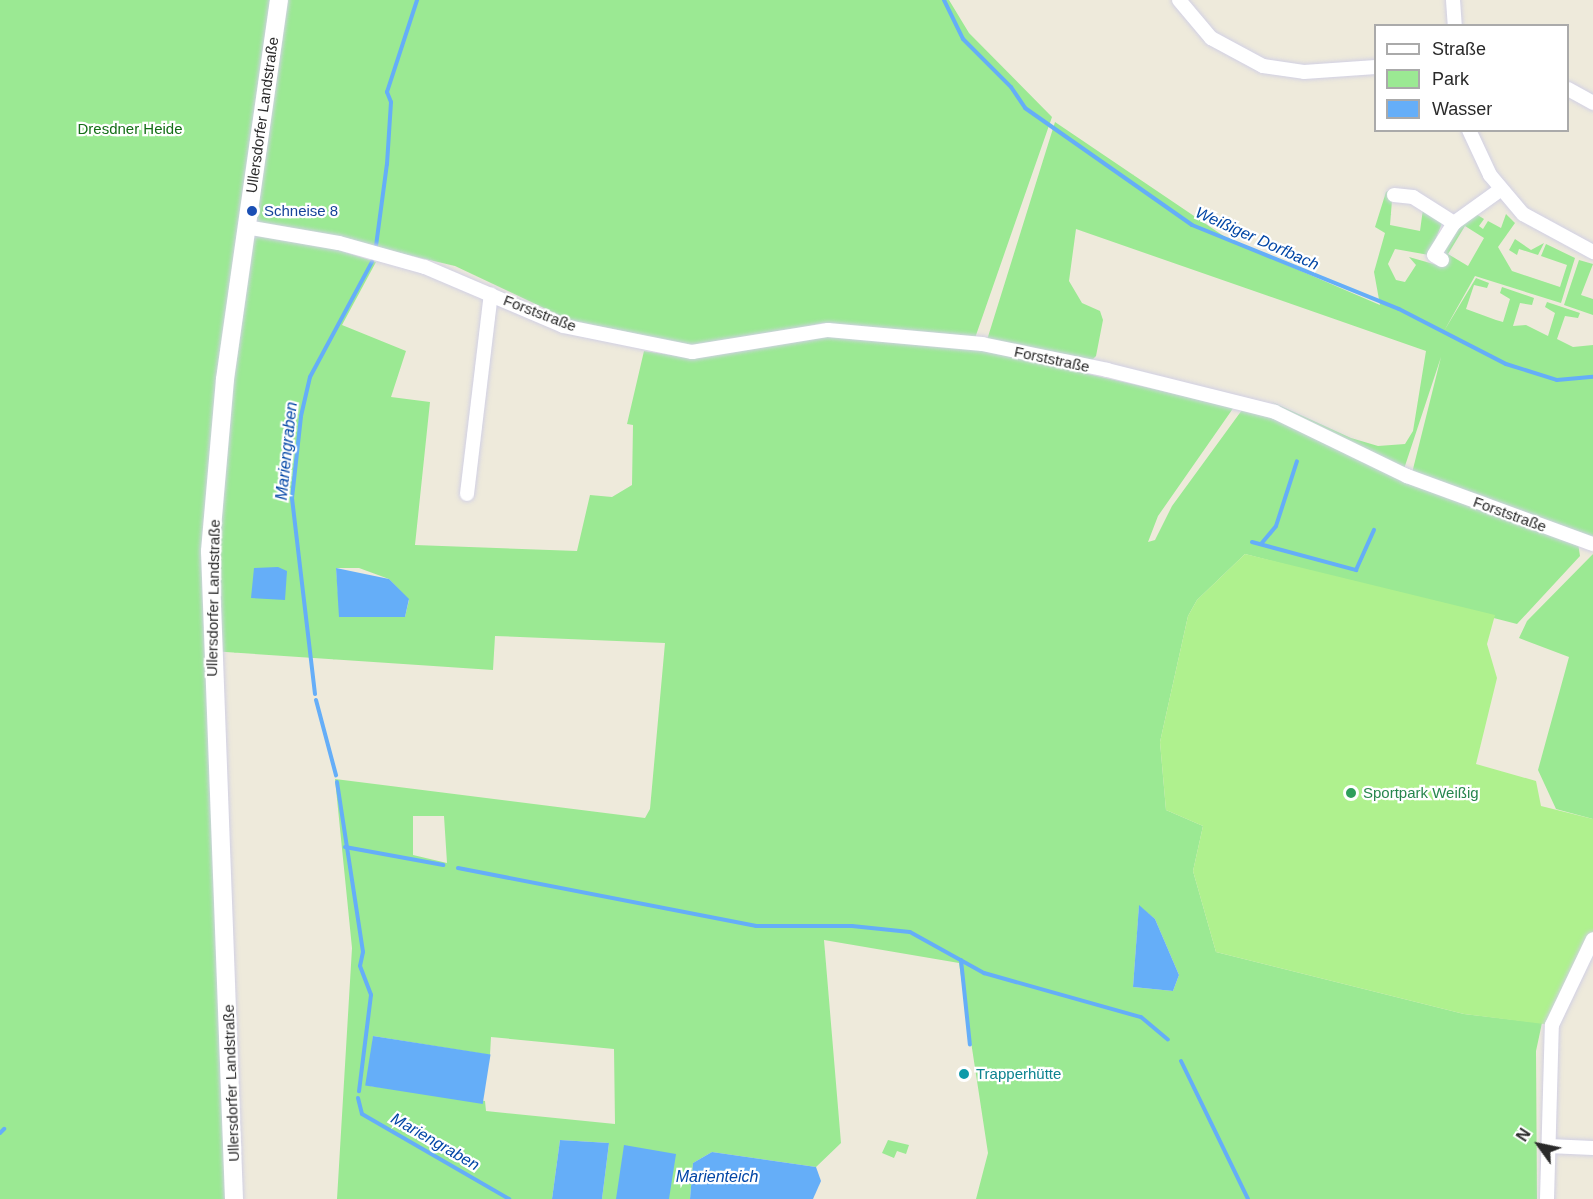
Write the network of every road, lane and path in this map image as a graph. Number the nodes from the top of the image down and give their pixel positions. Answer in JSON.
{"nodes":[{"id":1,"x":279,"y":0,"type":"edge"},
{"id":2,"x":1179,"y":0,"type":"edge"},
{"id":3,"x":1453,"y":0,"type":"edge"},
{"id":4,"x":1455,"y":24,"type":"edge"},
{"id":5,"x":1374,"y":67,"type":"edge"},
{"id":6,"x":1569,"y":90,"type":"edge"},
{"id":7,"x":1593,"y":103,"type":"edge"},
{"id":8,"x":1470,"y":132,"type":"edge"},
{"id":9,"x":1500,"y":190,"type":"junction"},
{"id":10,"x":1403,"y":193,"type":"dead end"},
{"id":11,"x":1454,"y":223,"type":"junction"},
{"id":12,"x":246,"y":227,"type":"junction"},
{"id":13,"x":1593,"y":252,"type":"edge"},
{"id":14,"x":1442,"y":260,"type":"dead end"},
{"id":15,"x":491,"y":294,"type":"junction"},
{"id":16,"x":467,"y":494,"type":"dead end"},
{"id":17,"x":1593,"y":544,"type":"edge"},
{"id":18,"x":1593,"y":939,"type":"edge"},
{"id":19,"x":1548,"y":1146,"type":"junction"},
{"id":20,"x":1593,"y":1148,"type":"edge"},
{"id":21,"x":234,"y":1199,"type":"edge"},
{"id":22,"x":1546,"y":1199,"type":"edge"}],
"edges":[{"from":1,"to":12,"type":"main road","name":"Ullersdorfer Landstraße"},
{"from":2,"to":5,"type":"street"},
{"from":3,"to":4,"type":"street"},
{"from":6,"to":7,"type":"street"},
{"from":8,"to":9,"type":"street"},
{"from":9,"to":11,"type":"street"},
{"from":9,"to":13,"type":"street"},
{"from":10,"to":11,"type":"street"},
{"from":11,"to":14,"type":"street"},
{"from":12,"to":15,"type":"street","name":"Forststraße"},
{"from":12,"to":21,"type":"main road","name":"Ullersdorfer Landstraße"},
{"from":15,"to":16,"type":"street","name":"Forststraße"},
{"from":15,"to":17,"type":"street","name":"Forststraße"},
{"from":18,"to":19,"type":"street"},
{"from":19,"to":20,"type":"street"},
{"from":19,"to":22,"type":"street"}]}
